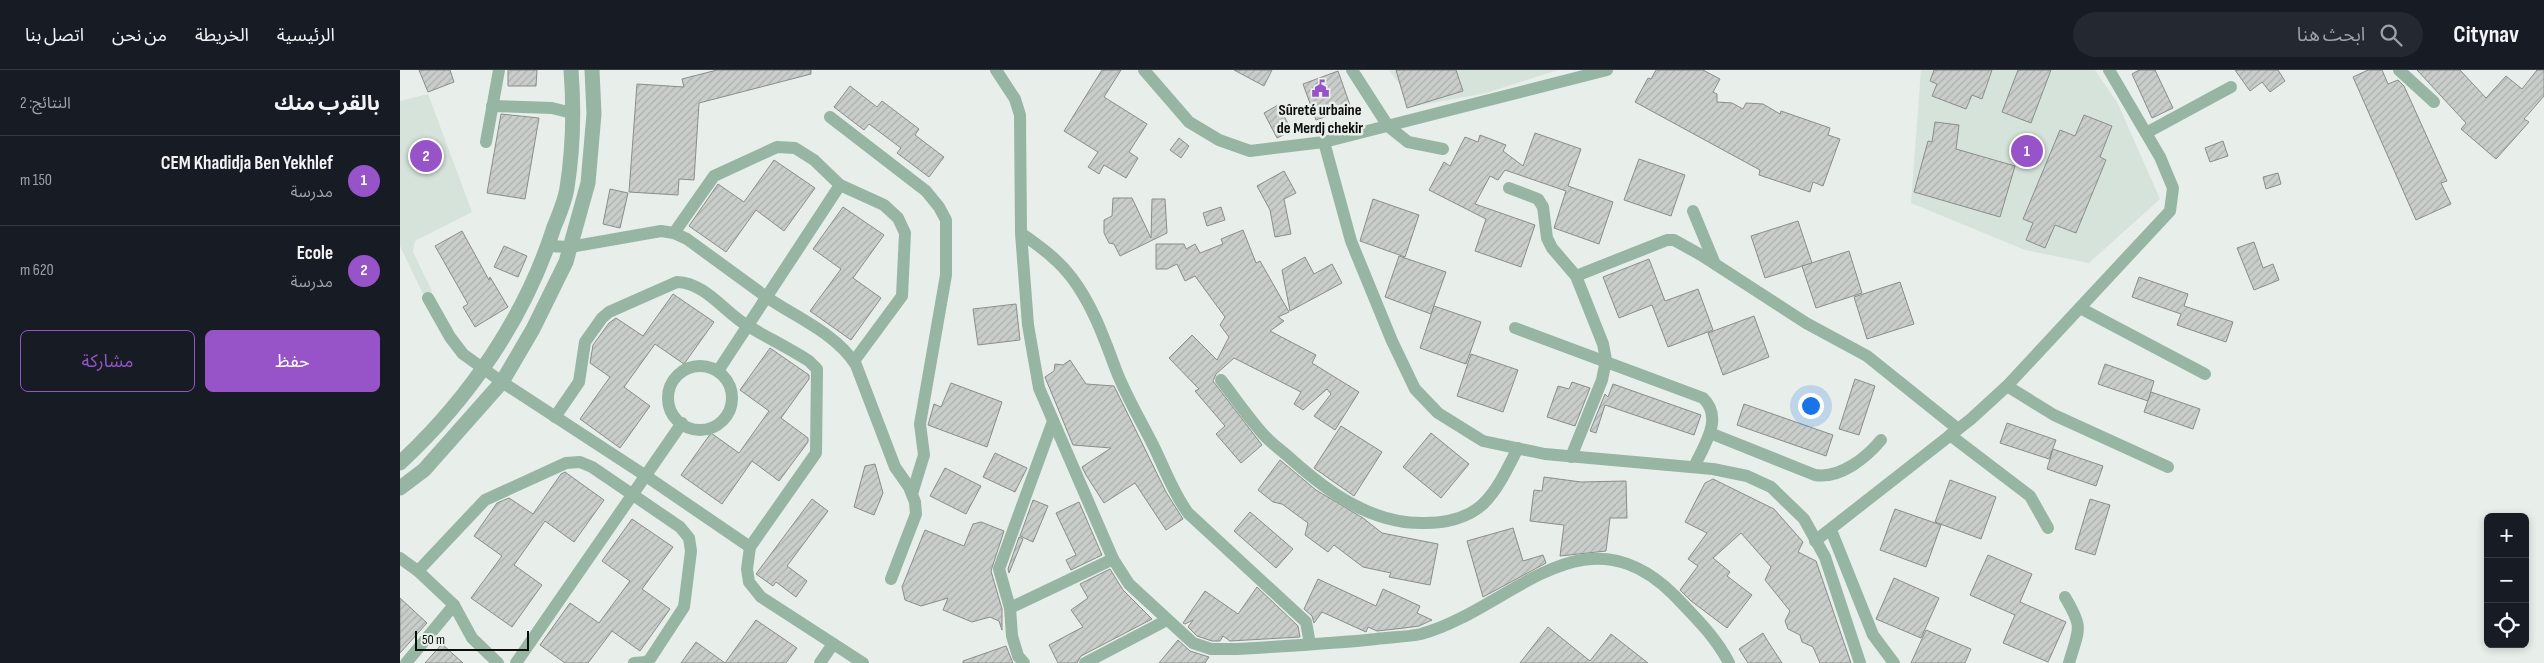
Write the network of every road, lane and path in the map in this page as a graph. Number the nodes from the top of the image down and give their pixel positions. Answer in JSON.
{"nodes":[{"id":1,"x":499,"y":70,"type":"edge"},
{"id":2,"x":571,"y":70,"type":"edge"},
{"id":3,"x":592,"y":70,"type":"edge"},
{"id":4,"x":996,"y":70,"type":"edge"},
{"id":5,"x":1144,"y":70,"type":"edge"},
{"id":6,"x":1352,"y":70,"type":"edge"},
{"id":7,"x":1607,"y":70,"type":"edge"},
{"id":8,"x":2109,"y":70,"type":"edge"},
{"id":9,"x":2399,"y":70,"type":"edge"},
{"id":10,"x":2230,"y":87,"type":"dead end"},
{"id":11,"x":2434,"y":102,"type":"dead end"},
{"id":12,"x":492,"y":106,"type":"junction"},
{"id":13,"x":572,"y":113,"type":"junction"},
{"id":14,"x":830,"y":117,"type":"dead end"},
{"id":15,"x":1388,"y":126,"type":"junction"},
{"id":16,"x":2146,"y":133,"type":"junction"},
{"id":17,"x":486,"y":142,"type":"dead end"},
{"id":18,"x":1324,"y":142,"type":"junction"},
{"id":19,"x":1443,"y":148,"type":"dead end"},
{"id":20,"x":840,"y":185,"type":"junction"},
{"id":21,"x":1510,"y":188,"type":"dead end"},
{"id":22,"x":1693,"y":211,"type":"dead end"},
{"id":23,"x":674,"y":233,"type":"junction"},
{"id":24,"x":1021,"y":233,"type":"junction"},
{"id":25,"x":548,"y":246,"type":"junction"},
{"id":26,"x":570,"y":247,"type":"junction"},
{"id":27,"x":1715,"y":264,"type":"junction"},
{"id":28,"x":1576,"y":276,"type":"junction"},
{"id":29,"x":766,"y":296,"type":"junction"},
{"id":30,"x":428,"y":298,"type":"dead end"},
{"id":31,"x":2080,"y":308,"type":"junction"},
{"id":32,"x":747,"y":326,"type":"junction"},
{"id":33,"x":1515,"y":328,"type":"dead end"},
{"id":34,"x":1606,"y":360,"type":"junction"},
{"id":35,"x":854,"y":361,"type":"junction"},
{"id":36,"x":483,"y":368,"type":"junction"},
{"id":37,"x":718,"y":371,"type":"junction"},
{"id":38,"x":2205,"y":374,"type":"dead end"},
{"id":39,"x":1221,"y":380,"type":"dead end"},
{"id":40,"x":502,"y":382,"type":"junction"},
{"id":41,"x":2007,"y":386,"type":"junction"},
{"id":42,"x":555,"y":417,"type":"junction"},
{"id":43,"x":1053,"y":421,"type":"junction"},
{"id":44,"x":682,"y":423,"type":"junction"},
{"id":45,"x":1954,"y":432,"type":"junction"},
{"id":46,"x":1710,"y":433,"type":"junction"},
{"id":47,"x":1882,"y":440,"type":"dead end"},
{"id":48,"x":1518,"y":448,"type":"junction"},
{"id":49,"x":1571,"y":457,"type":"junction"},
{"id":50,"x":400,"y":463,"type":"edge"},
{"id":51,"x":1694,"y":467,"type":"junction"},
{"id":52,"x":2168,"y":467,"type":"dead end"},
{"id":53,"x":646,"y":476,"type":"junction"},
{"id":54,"x":400,"y":488,"type":"edge"},
{"id":55,"x":633,"y":494,"type":"junction"},
{"id":56,"x":912,"y":494,"type":"junction"},
{"id":57,"x":2048,"y":528,"type":"dead end"},
{"id":58,"x":1831,"y":530,"type":"junction"},
{"id":59,"x":1816,"y":541,"type":"junction"},
{"id":60,"x":750,"y":547,"type":"junction"},
{"id":61,"x":400,"y":558,"type":"edge"},
{"id":62,"x":1113,"y":559,"type":"junction"},
{"id":63,"x":418,"y":571,"type":"junction"},
{"id":64,"x":891,"y":579,"type":"dead end"},
{"id":65,"x":2065,"y":597,"type":"dead end"},
{"id":66,"x":454,"y":605,"type":"junction"},
{"id":67,"x":1010,"y":608,"type":"junction"},
{"id":68,"x":1167,"y":620,"type":"junction"},
{"id":69,"x":833,"y":644,"type":"junction"},
{"id":70,"x":1310,"y":644,"type":"junction"},
{"id":71,"x":406,"y":663,"type":"edge"},
{"id":72,"x":498,"y":663,"type":"edge"},
{"id":73,"x":516,"y":663,"type":"edge"},
{"id":74,"x":634,"y":663,"type":"edge"},
{"id":75,"x":820,"y":663,"type":"edge"},
{"id":76,"x":864,"y":663,"type":"edge"},
{"id":77,"x":1024,"y":663,"type":"edge"},
{"id":78,"x":1085,"y":663,"type":"edge"},
{"id":79,"x":1728,"y":663,"type":"edge"},
{"id":80,"x":1860,"y":663,"type":"edge"},
{"id":81,"x":1894,"y":663,"type":"edge"},
{"id":82,"x":2069,"y":663,"type":"edge"}],
"edges":[{"from":1,"to":12,"type":"street"},
{"from":2,"to":13,"type":"street"},
{"from":3,"to":26,"type":"street"},
{"from":4,"to":24,"type":"street"},
{"from":5,"to":18,"type":"street"},
{"from":6,"to":15,"type":"street"},
{"from":7,"to":15,"type":"street"},
{"from":8,"to":16,"type":"street"},
{"from":9,"to":11,"type":"street"},
{"from":10,"to":16,"type":"street"},
{"from":12,"to":13,"type":"street"},
{"from":12,"to":17,"type":"street"},
{"from":13,"to":25,"type":"street"},
{"from":14,"to":56,"type":"street"},
{"from":15,"to":18,"type":"street"},
{"from":15,"to":19,"type":"street"},
{"from":16,"to":31,"type":"street"},
{"from":18,"to":48,"type":"street"},
{"from":20,"to":23,"type":"street"},
{"from":20,"to":29,"type":"street"},
{"from":20,"to":35,"type":"street"},
{"from":21,"to":28,"type":"street"},
{"from":22,"to":27,"type":"street"},
{"from":23,"to":26,"type":"street"},
{"from":23,"to":29,"type":"street"},
{"from":24,"to":43,"type":"street"},
{"from":24,"to":70,"type":"street"},
{"from":25,"to":26,"type":"street"},
{"from":25,"to":36,"type":"street"},
{"from":26,"to":40,"type":"street"},
{"from":27,"to":28,"type":"street"},
{"from":27,"to":45,"type":"street"},
{"from":28,"to":34,"type":"street"},
{"from":29,"to":32,"type":"street"},
{"from":29,"to":35,"type":"street"},
{"from":30,"to":36,"type":"street"},
{"from":31,"to":38,"type":"street"},
{"from":31,"to":41,"type":"street"},
{"from":32,"to":37,"type":"street"},
{"from":32,"to":42,"type":"street"},
{"from":32,"to":60,"type":"street"},
{"from":33,"to":34,"type":"street"},
{"from":34,"to":46,"type":"street"},
{"from":34,"to":49,"type":"street"},
{"from":35,"to":56,"type":"street"},
{"from":36,"to":40,"type":"street"},
{"from":36,"to":50,"type":"street"},
{"from":37,"to":44,"type":"street"},
{"from":37,"to":44,"type":"street"},
{"from":39,"to":48,"type":"street"},
{"from":40,"to":42,"type":"street"},
{"from":40,"to":54,"type":"street"},
{"from":41,"to":45,"type":"street"},
{"from":41,"to":52,"type":"street"},
{"from":42,"to":53,"type":"street"},
{"from":43,"to":62,"type":"street"},
{"from":43,"to":67,"type":"street"},
{"from":44,"to":53,"type":"street"},
{"from":45,"to":57,"type":"street"},
{"from":45,"to":58,"type":"street"},
{"from":46,"to":47,"type":"street"},
{"from":46,"to":51,"type":"street"},
{"from":48,"to":49,"type":"street"},
{"from":49,"to":51,"type":"street"},
{"from":51,"to":59,"type":"street"},
{"from":53,"to":55,"type":"street"},
{"from":53,"to":60,"type":"street"},
{"from":55,"to":63,"type":"street"},
{"from":55,"to":73,"type":"street"},
{"from":55,"to":74,"type":"street"},
{"from":56,"to":64,"type":"street"},
{"from":58,"to":59,"type":"street"},
{"from":58,"to":81,"type":"street"},
{"from":59,"to":80,"type":"street"},
{"from":60,"to":69,"type":"street"},
{"from":61,"to":63,"type":"street"},
{"from":62,"to":67,"type":"street"},
{"from":62,"to":68,"type":"street"},
{"from":63,"to":66,"type":"street"},
{"from":65,"to":82,"type":"street"},
{"from":66,"to":71,"type":"street"},
{"from":66,"to":72,"type":"street"},
{"from":67,"to":77,"type":"street"},
{"from":68,"to":70,"type":"street"},
{"from":68,"to":78,"type":"street"},
{"from":69,"to":75,"type":"street"},
{"from":69,"to":76,"type":"street"},
{"from":70,"to":79,"type":"street"}]}
